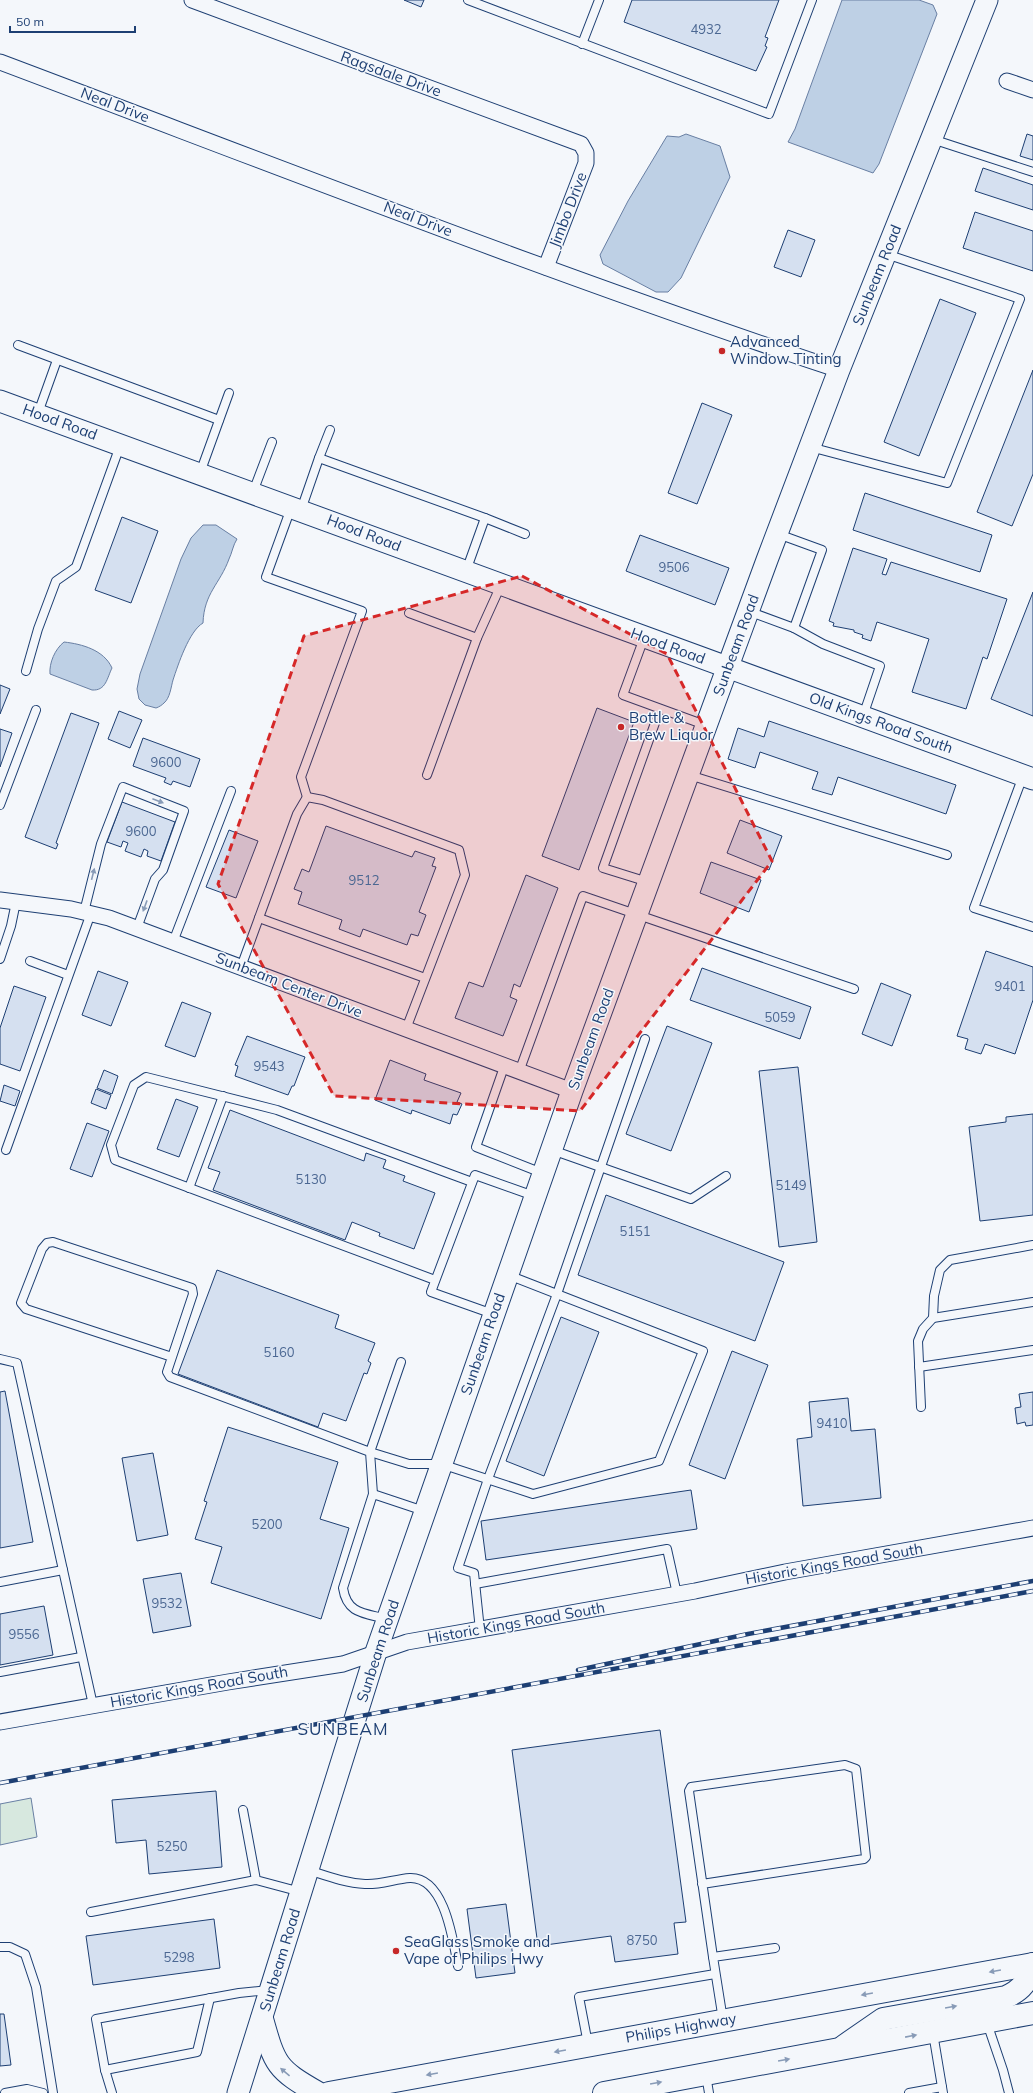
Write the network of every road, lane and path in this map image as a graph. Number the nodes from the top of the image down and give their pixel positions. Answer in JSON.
{"nodes":[{"id":1,"x":192,"y":0,"type":"edge"},
{"id":2,"x":468,"y":0,"type":"edge"},
{"id":3,"x":599,"y":0,"type":"edge"},
{"id":4,"x":812,"y":0,"type":"edge"},
{"id":5,"x":987,"y":0,"type":"edge"},
{"id":6,"x":582,"y":44,"type":"junction"},
{"id":7,"x":0,"y":62,"type":"edge"},
{"id":8,"x":1007,"y":81,"type":"dead end"},
{"id":9,"x":1033,"y":90,"type":"edge"},
{"id":10,"x":931,"y":139,"type":"junction"},
{"id":11,"x":586,"y":153,"type":"joint"},
{"id":12,"x":1033,"y":172,"type":"edge"},
{"id":13,"x":885,"y":253,"type":"junction"},
{"id":14,"x":546,"y":267,"type":"junction"},
{"id":15,"x":18,"y":345,"type":"dead end"},
{"id":16,"x":57,"y":360,"type":"junction"},
{"id":17,"x":839,"y":370,"type":"junction"},
{"id":18,"x":229,"y":393,"type":"dead end"},
{"id":19,"x":0,"y":401,"type":"edge"},
{"id":20,"x":37,"y":414,"type":"junction"},
{"id":21,"x":219,"y":420,"type":"junction"},
{"id":22,"x":330,"y":430,"type":"dead end"},
{"id":23,"x":272,"y":442,"type":"dead end"},
{"id":24,"x":121,"y":445,"type":"junction"},
{"id":25,"x":810,"y":447,"type":"junction"},
{"id":26,"x":319,"y":458,"type":"junction"},
{"id":27,"x":200,"y":473,"type":"junction"},
{"id":28,"x":253,"y":492,"type":"junction"},
{"id":29,"x":296,"y":508,"type":"junction"},
{"id":30,"x":485,"y":518,"type":"junction"},
{"id":31,"x":525,"y":534,"type":"dead end"},
{"id":32,"x":777,"y":534,"type":"junction"},
{"id":33,"x":466,"y":571,"type":"junction"},
{"id":34,"x":501,"y":584,"type":"junction"},
{"id":35,"x":748,"y":611,"type":"junction"},
{"id":36,"x":409,"y":613,"type":"dead end"},
{"id":37,"x":794,"y":628,"type":"junction"},
{"id":38,"x":477,"y":638,"type":"junction"},
{"id":39,"x":644,"y":638,"type":"junction"},
{"id":40,"x":728,"y":668,"type":"junction"},
{"id":41,"x":26,"y":671,"type":"dead end"},
{"id":42,"x":660,"y":708,"type":"junction"},
{"id":43,"x":36,"y":710,"type":"dead end"},
{"id":44,"x":862,"y":716,"type":"junction"},
{"id":45,"x":707,"y":726,"type":"junction"},
{"id":46,"x":428,"y":775,"type":"dead end"},
{"id":47,"x":688,"y":775,"type":"junction"},
{"id":48,"x":1030,"y":775,"type":"edge"},
{"id":49,"x":230,"y":791,"type":"dead end"},
{"id":50,"x":307,"y":797,"type":"junction"},
{"id":51,"x":0,"y":805,"type":"edge"},
{"id":52,"x":947,"y":855,"type":"dead end"},
{"id":53,"x":649,"y":883,"type":"junction"},
{"id":54,"x":0,"y":900,"type":"edge"},
{"id":55,"x":16,"y":902,"type":"junction"},
{"id":56,"x":87,"y":913,"type":"junction"},
{"id":57,"x":637,"y":914,"type":"junction"},
{"id":58,"x":259,"y":918,"type":"junction"},
{"id":59,"x":1033,"y":927,"type":"edge"},
{"id":60,"x":137,"y":928,"type":"junction"},
{"id":61,"x":173,"y":942,"type":"junction"},
{"id":62,"x":0,"y":959,"type":"edge"},
{"id":63,"x":30,"y":962,"type":"dead end"},
{"id":64,"x":241,"y":967,"type":"junction"},
{"id":65,"x":68,"y":975,"type":"junction"},
{"id":66,"x":425,"y":978,"type":"junction"},
{"id":67,"x":854,"y":989,"type":"dead end"},
{"id":68,"x":406,"y":1029,"type":"junction"},
{"id":69,"x":645,"y":1039,"type":"dead end"},
{"id":70,"x":504,"y":1067,"type":"junction"},
{"id":71,"x":519,"y":1072,"type":"junction"},
{"id":72,"x":572,"y":1091,"type":"junction"},
{"id":73,"x":223,"y":1096,"type":"junction"},
{"id":74,"x":6,"y":1150,"type":"dead end"},
{"id":75,"x":551,"y":1150,"type":"junction"},
{"id":76,"x":601,"y":1166,"type":"junction"},
{"id":77,"x":543,"y":1173,"type":"junction"},
{"id":78,"x":726,"y":1176,"type":"dead end"},
{"id":79,"x":472,"y":1182,"type":"junction"},
{"id":80,"x":189,"y":1188,"type":"junction"},
{"id":81,"x":535,"y":1197,"type":"junction"},
{"id":82,"x":1033,"y":1245,"type":"edge"},
{"id":83,"x":507,"y":1275,"type":"junction"},
{"id":84,"x":436,"y":1280,"type":"junction"},
{"id":85,"x":557,"y":1294,"type":"junction"},
{"id":86,"x":1033,"y":1302,"type":"edge"},
{"id":87,"x":494,"y":1314,"type":"junction"},
{"id":88,"x":933,"y":1318,"type":"junction"},
{"id":89,"x":1033,"y":1350,"type":"edge"},
{"id":90,"x":172,"y":1357,"type":"junction"},
{"id":91,"x":0,"y":1359,"type":"edge"},
{"id":92,"x":401,"y":1362,"type":"dead end"},
{"id":93,"x":919,"y":1367,"type":"junction"},
{"id":94,"x":920,"y":1407,"type":"dead end"},
{"id":95,"x":370,"y":1452,"type":"junction"},
{"id":96,"x":441,"y":1464,"type":"junction"},
{"id":97,"x":488,"y":1479,"type":"junction"},
{"id":98,"x":373,"y":1494,"type":"junction"},
{"id":99,"x":424,"y":1511,"type":"junction"},
{"id":100,"x":1033,"y":1528,"type":"edge"},
{"id":101,"x":63,"y":1570,"type":"junction"},
{"id":102,"x":0,"y":1582,"type":"edge"},
{"id":103,"x":475,"y":1584,"type":"junction"},
{"id":104,"x":677,"y":1594,"type":"junction"},
{"id":105,"x":387,"y":1619,"type":"junction"},
{"id":106,"x":480,"y":1630,"type":"junction"},
{"id":107,"x":376,"y":1652,"type":"junction"},
{"id":108,"x":81,"y":1657,"type":"junction"},
{"id":109,"x":0,"y":1672,"type":"edge"},
{"id":110,"x":93,"y":1706,"type":"junction"},
{"id":111,"x":0,"y":1722,"type":"edge"},
{"id":112,"x":242,"y":1810,"type":"dead end"},
{"id":113,"x":308,"y":1870,"type":"junction"},
{"id":114,"x":256,"y":1880,"type":"junction"},
{"id":115,"x":702,"y":1884,"type":"junction"},
{"id":116,"x":302,"y":1892,"type":"junction"},
{"id":117,"x":91,"y":1912,"type":"dead end"},
{"id":118,"x":0,"y":1948,"type":"edge"},
{"id":119,"x":775,"y":1948,"type":"dead end"},
{"id":120,"x":712,"y":1957,"type":"junction"},
{"id":121,"x":1033,"y":1964,"type":"edge"},
{"id":122,"x":458,"y":1966,"type":"dead end"},
{"id":123,"x":715,"y":1974,"type":"junction"},
{"id":124,"x":271,"y":1990,"type":"junction"},
{"id":125,"x":210,"y":1998,"type":"junction"},
{"id":126,"x":1033,"y":2014,"type":"edge"},
{"id":127,"x":262,"y":2019,"type":"junction"},
{"id":128,"x":723,"y":2021,"type":"junction"},
{"id":129,"x":987,"y":2022,"type":"junction"},
{"id":130,"x":933,"y":2032,"type":"junction"},
{"id":131,"x":588,"y":2046,"type":"junction"},
{"id":132,"x":838,"y":2050,"type":"junction"},
{"id":133,"x":105,"y":2070,"type":"junction"},
{"id":134,"x":708,"y":2084,"type":"edge"},
{"id":135,"x":943,"y":2090,"type":"edge"},
{"id":136,"x":5,"y":2093,"type":"edge"},
{"id":137,"x":43,"y":2093,"type":"edge"},
{"id":138,"x":53,"y":2093,"type":"edge"},
{"id":139,"x":112,"y":2093,"type":"edge"},
{"id":140,"x":238,"y":2093,"type":"edge"},
{"id":141,"x":318,"y":2093,"type":"edge"},
{"id":142,"x":329,"y":2093,"type":"edge"},
{"id":143,"x":604,"y":2093,"type":"edge"},
{"id":144,"x":909,"y":2093,"type":"edge"},
{"id":145,"x":1009,"y":2093,"type":"edge"}],
"edges":[{"from":1,"to":11,"type":"street","name":"Ragsdale Drive"},
{"from":2,"to":6,"type":"lane"},
{"from":3,"to":6,"type":"lane"},
{"from":4,"to":6,"type":"lane"},
{"from":5,"to":10,"type":"street","name":"Sunbeam Road"},
{"from":7,"to":14,"type":"street","name":"Neal Drive"},
{"from":8,"to":9,"type":"street"},
{"from":10,"to":12,"type":"lane"},
{"from":10,"to":13,"type":"street","name":"Sunbeam Road"},
{"from":11,"to":14,"type":"street","name":"Jimbo Drive"},
{"from":13,"to":17,"type":"street","name":"Sunbeam Road"},
{"from":13,"to":25,"type":"lane"},
{"from":14,"to":17,"type":"street","name":"Neal Drive"},
{"from":15,"to":16,"type":"lane"},
{"from":16,"to":20,"type":"lane"},
{"from":16,"to":21,"type":"lane"},
{"from":17,"to":25,"type":"street","name":"Sunbeam Road"},
{"from":18,"to":21,"type":"lane"},
{"from":19,"to":20,"type":"street","name":"Hood Road"},
{"from":20,"to":24,"type":"street","name":"Hood Road"},
{"from":21,"to":27,"type":"lane"},
{"from":22,"to":26,"type":"lane"},
{"from":23,"to":28,"type":"lane"},
{"from":24,"to":27,"type":"street","name":"Hood Road"},
{"from":24,"to":41,"type":"lane"},
{"from":25,"to":32,"type":"street","name":"Sunbeam Road"},
{"from":26,"to":29,"type":"lane"},
{"from":26,"to":30,"type":"lane"},
{"from":27,"to":28,"type":"street","name":"Hood Road"},
{"from":28,"to":29,"type":"street","name":"Hood Road"},
{"from":29,"to":33,"type":"street","name":"Hood Road"},
{"from":29,"to":50,"type":"lane"},
{"from":30,"to":31,"type":"lane"},
{"from":30,"to":33,"type":"lane"},
{"from":32,"to":35,"type":"street","name":"Sunbeam Road"},
{"from":32,"to":37,"type":"lane"},
{"from":33,"to":34,"type":"street","name":"Hood Road"},
{"from":34,"to":38,"type":"lane"},
{"from":34,"to":39,"type":"street","name":"Hood Road"},
{"from":35,"to":37,"type":"lane"},
{"from":35,"to":40,"type":"street","name":"Sunbeam Road"},
{"from":36,"to":38,"type":"lane"},
{"from":37,"to":44,"type":"lane"},
{"from":38,"to":46,"type":"lane"},
{"from":39,"to":40,"type":"street","name":"Hood Road"},
{"from":39,"to":42,"type":"lane"},
{"from":40,"to":44,"type":"street","name":"Old Kings Road South"},
{"from":40,"to":45,"type":"street","name":"Sunbeam Road"},
{"from":42,"to":45,"type":"lane"},
{"from":42,"to":53,"type":"lane"},
{"from":43,"to":51,"type":"lane"},
{"from":44,"to":48,"type":"street","name":"Old Kings Road South"},
{"from":45,"to":47,"type":"street","name":"Sunbeam Road"},
{"from":47,"to":52,"type":"lane"},
{"from":47,"to":53,"type":"street","name":"Sunbeam Road"},
{"from":48,"to":59,"type":"lane"},
{"from":49,"to":61,"type":"lane"},
{"from":50,"to":58,"type":"lane"},
{"from":50,"to":66,"type":"lane"},
{"from":53,"to":57,"type":"street","name":"Sunbeam Road"},
{"from":54,"to":55,"type":"street","name":"Sunbeam Center Drive"},
{"from":55,"to":56,"type":"street","name":"Sunbeam Center Drive"},
{"from":55,"to":62,"type":"lane"},
{"from":56,"to":60,"type":"street","name":"Sunbeam Center Drive"},
{"from":56,"to":60,"type":"lane","one_way":true},
{"from":56,"to":65,"type":"lane"},
{"from":57,"to":67,"type":"lane"},
{"from":57,"to":71,"type":"lane"},
{"from":57,"to":72,"type":"street","name":"Sunbeam Road"},
{"from":58,"to":64,"type":"lane"},
{"from":58,"to":66,"type":"lane"},
{"from":60,"to":61,"type":"street","name":"Sunbeam Center Drive"},
{"from":61,"to":64,"type":"street","name":"Sunbeam Center Drive"},
{"from":63,"to":65,"type":"lane"},
{"from":64,"to":68,"type":"street","name":"Sunbeam Center Drive"},
{"from":65,"to":74,"type":"lane"},
{"from":66,"to":68,"type":"lane"},
{"from":68,"to":70,"type":"street","name":"Sunbeam Center Drive"},
{"from":69,"to":76,"type":"lane"},
{"from":70,"to":71,"type":"street","name":"Sunbeam Center Drive"},
{"from":70,"to":77,"type":"lane"},
{"from":71,"to":72,"type":"street","name":"Sunbeam Center Drive"},
{"from":72,"to":75,"type":"street","name":"Sunbeam Road"},
{"from":73,"to":79,"type":"lane"},
{"from":73,"to":80,"type":"lane"},
{"from":73,"to":80,"type":"lane"},
{"from":75,"to":76,"type":"lane"},
{"from":75,"to":77,"type":"street","name":"Sunbeam Road"},
{"from":76,"to":78,"type":"lane"},
{"from":76,"to":85,"type":"lane"},
{"from":77,"to":81,"type":"street","name":"Sunbeam Road"},
{"from":79,"to":81,"type":"lane"},
{"from":79,"to":84,"type":"lane"},
{"from":80,"to":84,"type":"lane"},
{"from":81,"to":83,"type":"street","name":"Sunbeam Road"},
{"from":82,"to":88,"type":"lane"},
{"from":83,"to":85,"type":"lane"},
{"from":83,"to":87,"type":"street","name":"Sunbeam Road"},
{"from":84,"to":87,"type":"lane"},
{"from":85,"to":97,"type":"lane"},
{"from":85,"to":97,"type":"lane"},
{"from":86,"to":88,"type":"lane"},
{"from":87,"to":96,"type":"street","name":"Sunbeam Road"},
{"from":88,"to":93,"type":"lane"},
{"from":89,"to":93,"type":"lane"},
{"from":90,"to":90,"type":"lane"},
{"from":90,"to":95,"type":"lane"},
{"from":91,"to":101,"type":"lane"},
{"from":92,"to":95,"type":"lane"},
{"from":93,"to":94,"type":"lane"},
{"from":95,"to":96,"type":"lane"},
{"from":95,"to":98,"type":"lane"},
{"from":96,"to":97,"type":"lane"},
{"from":96,"to":99,"type":"street","name":"Sunbeam Road"},
{"from":97,"to":103,"type":"lane"},
{"from":98,"to":99,"type":"lane"},
{"from":98,"to":105,"type":"lane"},
{"from":99,"to":105,"type":"street","name":"Sunbeam Road"},
{"from":100,"to":104,"type":"street","name":"Historic Kings Road South"},
{"from":101,"to":102,"type":"lane"},
{"from":101,"to":108,"type":"lane"},
{"from":103,"to":104,"type":"lane"},
{"from":103,"to":106,"type":"lane"},
{"from":104,"to":106,"type":"street","name":"Historic Kings Road South"},
{"from":105,"to":107,"type":"street","name":"Sunbeam Road"},
{"from":106,"to":107,"type":"street","name":"Historic Kings Road South"},
{"from":107,"to":110,"type":"street","name":"Historic Kings Road South"},
{"from":107,"to":113,"type":"street","name":"Sunbeam Road"},
{"from":108,"to":109,"type":"lane"},
{"from":108,"to":110,"type":"lane"},
{"from":110,"to":111,"type":"street","name":"Historic Kings Road South"},
{"from":112,"to":114,"type":"lane"},
{"from":113,"to":116,"type":"street","name":"Sunbeam Road"},
{"from":113,"to":122,"type":"lane"},
{"from":114,"to":116,"type":"lane"},
{"from":114,"to":117,"type":"lane"},
{"from":115,"to":115,"type":"lane"},
{"from":115,"to":120,"type":"lane"},
{"from":116,"to":124,"type":"street","name":"Sunbeam Road"},
{"from":118,"to":138,"type":"lane"},
{"from":119,"to":120,"type":"lane"},
{"from":120,"to":123,"type":"lane"},
{"from":121,"to":128,"type":"main road","name":"Philips Highway","one_way":true},
{"from":132,"to":121,"type":"main road","one_way":true},
{"from":123,"to":128,"type":"lane"},
{"from":123,"to":131,"type":"lane"},
{"from":124,"to":125,"type":"lane"},
{"from":124,"to":127,"type":"street","name":"Sunbeam Road"},
{"from":125,"to":133,"type":"lane"},
{"from":125,"to":133,"type":"lane"},
{"from":126,"to":129,"type":"main road"},
{"from":127,"to":140,"type":"street","name":"Sunbeam Road"},
{"from":141,"to":127,"type":"main road","one_way":true},
{"from":128,"to":131,"type":"main road","name":"Philips Highway"},
{"from":129,"to":130,"type":"main road"},
{"from":129,"to":145,"type":"lane"},
{"from":132,"to":130,"type":"main road","one_way":true},
{"from":130,"to":135,"type":"lane"},
{"from":131,"to":142,"type":"main road","name":"Philips Highway","one_way":true},
{"from":134,"to":132,"type":"main road","one_way":true},
{"from":133,"to":139,"type":"lane"},
{"from":143,"to":134,"type":"main road","one_way":true},
{"from":135,"to":144,"type":"lane"},
{"from":136,"to":137,"type":"lane"}]}
